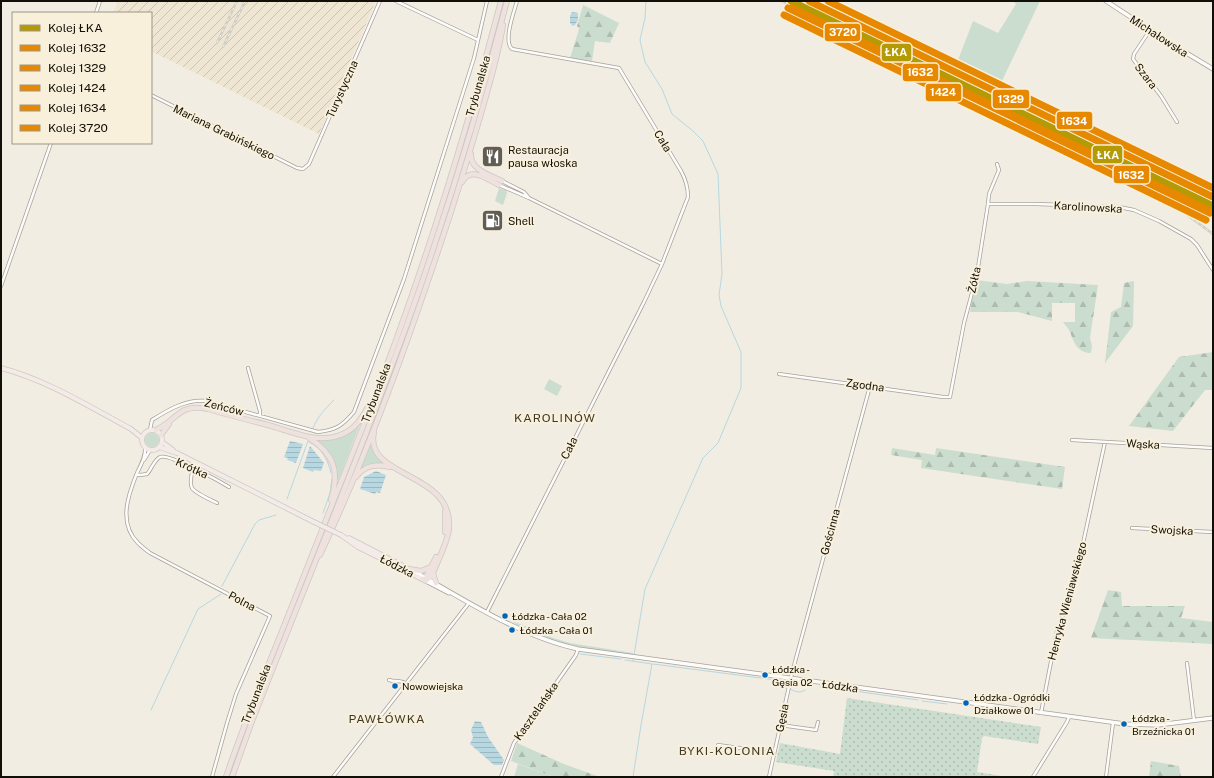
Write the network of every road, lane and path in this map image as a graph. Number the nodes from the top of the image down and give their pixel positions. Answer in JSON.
{"nodes":[{"id":1,"x":100,"y":1,"type":"edge"},
{"id":2,"x":380,"y":1,"type":"edge"},
{"id":3,"x":396,"y":1,"type":"edge"},
{"id":4,"x":487,"y":1,"type":"edge"},
{"id":5,"x":517,"y":1,"type":"edge"},
{"id":6,"x":1106,"y":1,"type":"edge"},
{"id":7,"x":505,"y":2,"type":"edge"},
{"id":8,"x":96,"y":12,"type":"edge"},
{"id":9,"x":1150,"y":30,"type":"junction"},
{"id":10,"x":478,"y":40,"type":"junction"},
{"id":11,"x":1213,"y":69,"type":"edge"},
{"id":12,"x":152,"y":96,"type":"edge"},
{"id":13,"x":1177,"y":122,"type":"dead end"},
{"id":14,"x":51,"y":144,"type":"edge"},
{"id":15,"x":471,"y":146,"type":"junction"},
{"id":16,"x":997,"y":164,"type":"dead end"},
{"id":17,"x":297,"y":168,"type":"joint"},
{"id":18,"x":500,"y":183,"type":"junction"},
{"id":19,"x":459,"y":186,"type":"junction"},
{"id":20,"x":988,"y":204,"type":"junction"},
{"id":21,"x":662,"y":264,"type":"junction"},
{"id":22,"x":1213,"y":270,"type":"edge"},
{"id":23,"x":1,"y":286,"type":"edge"},
{"id":24,"x":1,"y":368,"type":"edge"},
{"id":25,"x":248,"y":368,"type":"dead end"},
{"id":26,"x":779,"y":374,"type":"dead end"},
{"id":27,"x":870,"y":386,"type":"junction"},
{"id":28,"x":376,"y":393,"type":"junction"},
{"id":29,"x":950,"y":397,"type":"joint"},
{"id":30,"x":380,"y":413,"type":"junction"},
{"id":31,"x":260,"y":416,"type":"junction"},
{"id":32,"x":172,"y":419,"type":"junction"},
{"id":33,"x":132,"y":429,"type":"junction"},
{"id":34,"x":150,"y":430,"type":"junction"},
{"id":35,"x":156,"y":430,"type":"junction"},
{"id":36,"x":145,"y":432,"type":"junction"},
{"id":37,"x":161,"y":435,"type":"junction"},
{"id":38,"x":307,"y":436,"type":"junction"},
{"id":39,"x":142,"y":438,"type":"junction"},
{"id":40,"x":1072,"y":440,"type":"dead end"},
{"id":41,"x":162,"y":442,"type":"junction"},
{"id":42,"x":1105,"y":442,"type":"junction"},
{"id":43,"x":145,"y":447,"type":"junction"},
{"id":44,"x":159,"y":447,"type":"junction"},
{"id":45,"x":1213,"y":448,"type":"edge"},
{"id":46,"x":150,"y":450,"type":"junction"},
{"id":47,"x":177,"y":453,"type":"junction"},
{"id":48,"x":141,"y":464,"type":"junction"},
{"id":49,"x":392,"y":467,"type":"junction"},
{"id":50,"x":193,"y":468,"type":"junction"},
{"id":51,"x":137,"y":474,"type":"junction"},
{"id":52,"x":351,"y":484,"type":"junction"},
{"id":53,"x":229,"y":487,"type":"dead end"},
{"id":54,"x":217,"y":503,"type":"dead end"},
{"id":55,"x":443,"y":504,"type":"junction"},
{"id":56,"x":325,"y":523,"type":"junction"},
{"id":57,"x":1132,"y":528,"type":"dead end"},
{"id":58,"x":1213,"y":532,"type":"edge"},
{"id":59,"x":341,"y":535,"type":"junction"},
{"id":60,"x":432,"y":565,"type":"junction"},
{"id":61,"x":409,"y":569,"type":"junction"},
{"id":62,"x":311,"y":572,"type":"junction"},
{"id":63,"x":433,"y":572,"type":"junction"},
{"id":64,"x":426,"y":579,"type":"junction"},
{"id":65,"x":436,"y":583,"type":"junction"},
{"id":66,"x":454,"y":594,"type":"junction"},
{"id":67,"x":470,"y":602,"type":"junction"},
{"id":68,"x":487,"y":612,"type":"junction"},
{"id":69,"x":578,"y":649,"type":"junction"},
{"id":70,"x":1187,"y":663,"type":"dead end"},
{"id":71,"x":389,"y":680,"type":"dead end"},
{"id":72,"x":790,"y":680,"type":"junction"},
{"id":73,"x":405,"y":683,"type":"junction"},
{"id":74,"x":1040,"y":713,"type":"junction"},
{"id":75,"x":1069,"y":717,"type":"junction"},
{"id":76,"x":1213,"y":718,"type":"edge"},
{"id":77,"x":1194,"y":720,"type":"junction"},
{"id":78,"x":818,"y":722,"type":"dead end"},
{"id":79,"x":1113,"y":723,"type":"junction"},
{"id":80,"x":780,"y":725,"type":"junction"},
{"id":81,"x":718,"y":745,"type":"dead end"},
{"id":82,"x":774,"y":753,"type":"junction"},
{"id":83,"x":212,"y":777,"type":"edge"},
{"id":84,"x":226,"y":777,"type":"edge"},
{"id":85,"x":232,"y":777,"type":"edge"},
{"id":86,"x":333,"y":777,"type":"edge"},
{"id":87,"x":501,"y":777,"type":"edge"},
{"id":88,"x":769,"y":777,"type":"edge"},
{"id":89,"x":1033,"y":777,"type":"edge"},
{"id":90,"x":1106,"y":777,"type":"edge"}],
"edges":[{"from":1,"to":8,"type":"street"},
{"from":2,"to":17,"type":"street","name":"Turystyczna"},
{"from":3,"to":10,"type":"street"},
{"from":4,"to":10,"type":"street"},
{"from":5,"to":21,"type":"street","name":"Cała"},
{"from":6,"to":9,"type":"main road","name":"Michałowska"},
{"from":7,"to":15,"type":"highway"},
{"from":7,"to":28,"type":"highway","name":"Trybunalska"},
{"from":7,"to":62,"type":"highway","name":"Trybunalska"},
{"from":9,"to":11,"type":"main road","name":"Michałowska"},
{"from":9,"to":13,"type":"street","name":"Szara"},
{"from":10,"to":31,"type":"street"},
{"from":12,"to":17,"type":"street","name":"Mariana Grabińskiego"},
{"from":14,"to":23,"type":"street"},
{"from":15,"to":18,"type":"highway"},
{"from":15,"to":19,"type":"highway"},
{"from":16,"to":20,"type":"street","name":"Żółta"},
{"from":18,"to":19,"type":"highway"},
{"from":18,"to":21,"type":"street"},
{"from":19,"to":30,"type":"highway"},
{"from":20,"to":22,"type":"street","name":"Karolinowska"},
{"from":20,"to":29,"type":"street","name":"Żółta"},
{"from":21,"to":68,"type":"street","name":"Cała"},
{"from":24,"to":33,"type":"main road"},
{"from":25,"to":31,"type":"street","name":"Żeńców"},
{"from":26,"to":27,"type":"street","name":"Zgodna"},
{"from":27,"to":29,"type":"street","name":"Zgodna"},
{"from":27,"to":72,"type":"street","name":"Gościnna"},
{"from":28,"to":38,"type":"highway"},
{"from":28,"to":56,"type":"highway","name":"Trybunalska"},
{"from":30,"to":49,"type":"highway"},
{"from":30,"to":52,"type":"highway"},
{"from":31,"to":34,"type":"street","name":"Żeńców"},
{"from":32,"to":35,"type":"highway"},
{"from":32,"to":37,"type":"highway"},
{"from":32,"to":38,"type":"highway"},
{"from":33,"to":36,"type":"main road"},
{"from":33,"to":39,"type":"main road"},
{"from":34,"to":35,"type":"main road"},
{"from":34,"to":36,"type":"main road"},
{"from":35,"to":37,"type":"main road"},
{"from":36,"to":39,"type":"main road"},
{"from":37,"to":41,"type":"main road"},
{"from":38,"to":56,"type":"highway"},
{"from":39,"to":43,"type":"main road"},
{"from":40,"to":42,"type":"street","name":"Wąska"},
{"from":41,"to":44,"type":"main road"},
{"from":41,"to":47,"type":"main road"},
{"from":42,"to":45,"type":"street","name":"Wąska"},
{"from":42,"to":74,"type":"street","name":"Henryka Wieniawskiego"},
{"from":43,"to":46,"type":"main road"},
{"from":43,"to":48,"type":"street","name":"Polna"},
{"from":44,"to":46,"type":"main road"},
{"from":44,"to":47,"type":"main road"},
{"from":46,"to":48,"type":"street","name":"Polna"},
{"from":47,"to":59,"type":"main road","name":"Łódzka","bridge":true},
{"from":48,"to":51,"type":"street","name":"Polna"},
{"from":49,"to":52,"type":"highway"},
{"from":49,"to":55,"type":"highway"},
{"from":50,"to":51,"type":"street","name":"Krótka"},
{"from":50,"to":53,"type":"street","name":"Krótka"},
{"from":50,"to":54,"type":"street"},
{"from":51,"to":83,"type":"street","name":"Polna"},
{"from":52,"to":62,"type":"highway"},
{"from":55,"to":60,"type":"highway"},
{"from":55,"to":63,"type":"highway"},
{"from":56,"to":84,"type":"highway","name":"Trybunalska"},
{"from":57,"to":58,"type":"street","name":"Swojska"},
{"from":59,"to":61,"type":"main road","name":"Łódzka"},
{"from":59,"to":64,"type":"main road","name":"Łódzka"},
{"from":60,"to":61,"type":"highway"},
{"from":60,"to":64,"type":"highway"},
{"from":61,"to":64,"type":"main road","name":"Łódzka"},
{"from":62,"to":85,"type":"highway","name":"Trybunalska"},
{"from":63,"to":64,"type":"highway"},
{"from":63,"to":65,"type":"highway"},
{"from":64,"to":65,"type":"main road","name":"Łódzka"},
{"from":64,"to":66,"type":"main road","name":"Łódzka"},
{"from":65,"to":66,"type":"main road","name":"Łódzka"},
{"from":66,"to":67,"type":"main road","name":"Łódzka"},
{"from":67,"to":68,"type":"main road","name":"Łódzka"},
{"from":67,"to":73,"type":"street"},
{"from":68,"to":69,"type":"main road","name":"Łódzka"},
{"from":69,"to":72,"type":"main road","name":"Łódzka"},
{"from":69,"to":87,"type":"street","name":"Kasztelańska"},
{"from":70,"to":77,"type":"street"},
{"from":71,"to":73,"type":"street"},
{"from":72,"to":74,"type":"main road","name":"Łódzka"},
{"from":72,"to":80,"type":"street","name":"Gęsia"},
{"from":73,"to":86,"type":"street"},
{"from":74,"to":75,"type":"main road","name":"Łódzka"},
{"from":75,"to":79,"type":"main road","name":"Łódzka"},
{"from":75,"to":89,"type":"street"},
{"from":76,"to":77,"type":"main road","name":"Łódzka"},
{"from":77,"to":79,"type":"main road","name":"Łódzka"},
{"from":78,"to":80,"type":"street"},
{"from":79,"to":90,"type":"street"},
{"from":80,"to":82,"type":"street","name":"Gęsia"},
{"from":81,"to":82,"type":"street"},
{"from":82,"to":88,"type":"street","name":"Gęsia"}]}
